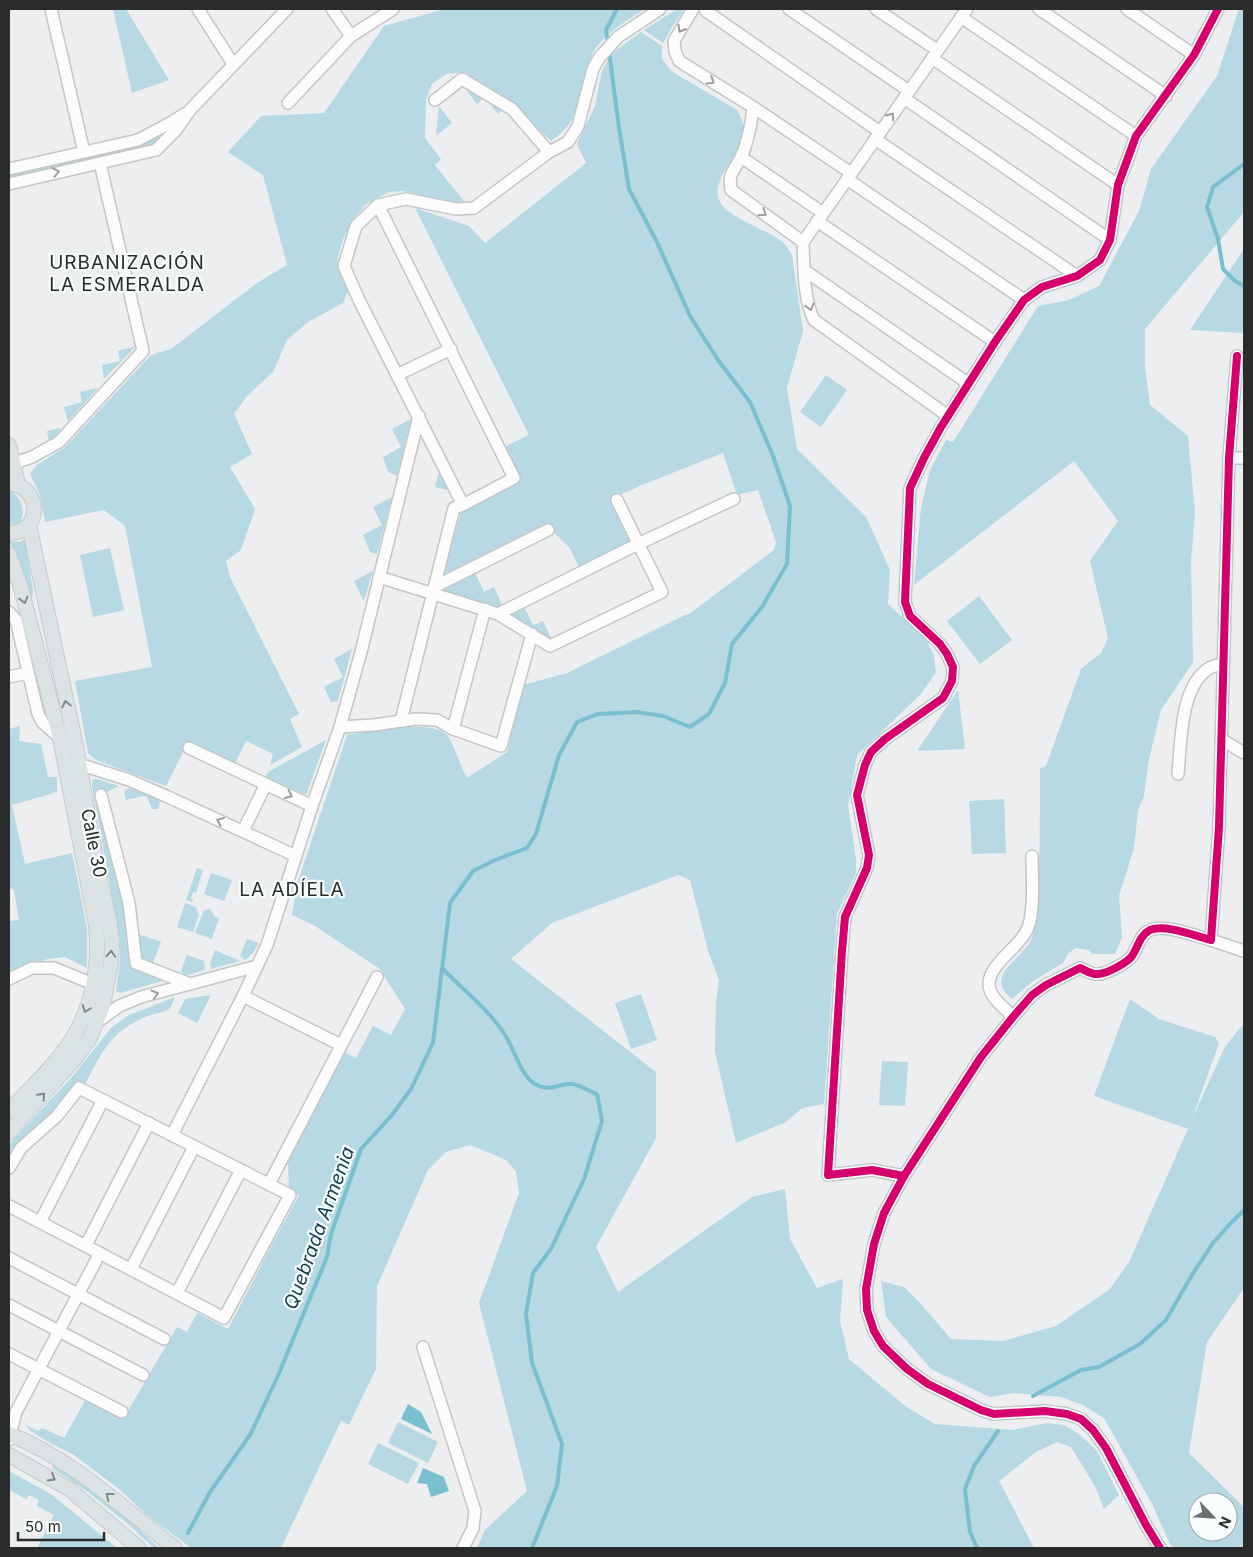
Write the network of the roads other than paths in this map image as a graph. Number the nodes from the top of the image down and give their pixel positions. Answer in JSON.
{"nodes":[{"id":1,"x":51,"y":9,"type":"edge"},
{"id":2,"x":198,"y":9,"type":"edge"},
{"id":3,"x":287,"y":9,"type":"edge"},
{"id":4,"x":332,"y":9,"type":"edge"},
{"id":5,"x":393,"y":9,"type":"edge"},
{"id":6,"x":660,"y":9,"type":"edge"},
{"id":7,"x":693,"y":9,"type":"edge"},
{"id":8,"x":705,"y":9,"type":"edge"},
{"id":9,"x":788,"y":9,"type":"edge"},
{"id":10,"x":876,"y":9,"type":"edge"},
{"id":11,"x":1039,"y":9,"type":"edge"},
{"id":12,"x":1127,"y":9,"type":"edge"},
{"id":13,"x":1217,"y":9,"type":"edge"},
{"id":14,"x":964,"y":11,"type":"edge"},
{"id":15,"x":351,"y":36,"type":"junction"},
{"id":16,"x":935,"y":54,"type":"junction"},
{"id":17,"x":1194,"y":55,"type":"junction"},
{"id":18,"x":233,"y":64,"type":"junction"},
{"id":19,"x":906,"y":94,"type":"junction"},
{"id":20,"x":1166,"y":96,"type":"junction"},
{"id":21,"x":435,"y":100,"type":"dead end"},
{"id":22,"x":288,"y":103,"type":"dead end"},
{"id":23,"x":753,"y":107,"type":"junction"},
{"id":24,"x":190,"y":110,"type":"junction"},
{"id":25,"x":878,"y":135,"type":"junction"},
{"id":26,"x":1136,"y":136,"type":"junction"},
{"id":27,"x":84,"y":152,"type":"junction"},
{"id":28,"x":549,"y":152,"type":"junction"},
{"id":29,"x":741,"y":157,"type":"junction"},
{"id":30,"x":100,"y":163,"type":"junction"},
{"id":31,"x":9,"y":169,"type":"edge"},
{"id":32,"x":849,"y":176,"type":"junction"},
{"id":33,"x":9,"y":184,"type":"edge"},
{"id":34,"x":1118,"y":185,"type":"junction"},
{"id":35,"x":378,"y":205,"type":"junction"},
{"id":36,"x":820,"y":217,"type":"junction"},
{"id":37,"x":1110,"y":240,"type":"junction"},
{"id":38,"x":803,"y":242,"type":"junction"},
{"id":39,"x":804,"y":270,"type":"junction"},
{"id":40,"x":1077,"y":276,"type":"junction"},
{"id":41,"x":1024,"y":300,"type":"junction"},
{"id":42,"x":995,"y":342,"type":"junction"},
{"id":43,"x":451,"y":349,"type":"junction"},
{"id":44,"x":1237,"y":356,"type":"dead end"},
{"id":45,"x":397,"y":375,"type":"junction"},
{"id":46,"x":969,"y":384,"type":"junction"},
{"id":47,"x":419,"y":416,"type":"junction"},
{"id":48,"x":948,"y":416,"type":"junction"},
{"id":49,"x":9,"y":445,"type":"edge"},
{"id":50,"x":1229,"y":458,"type":"junction"},
{"id":51,"x":1244,"y":458,"type":"edge"},
{"id":52,"x":14,"y":463,"type":"junction"},
{"id":53,"x":13,"y":484,"type":"edge"},
{"id":54,"x":734,"y":499,"type":"dead end"},
{"id":55,"x":616,"y":500,"type":"dead end"},
{"id":56,"x":463,"y":505,"type":"junction"},
{"id":57,"x":28,"y":525,"type":"junction"},
{"id":58,"x":548,"y":530,"type":"dead end"},
{"id":59,"x":9,"y":533,"type":"edge"},
{"id":60,"x":638,"y":544,"type":"junction"},
{"id":61,"x":9,"y":554,"type":"edge"},
{"id":62,"x":379,"y":577,"type":"junction"},
{"id":63,"x":434,"y":590,"type":"junction"},
{"id":64,"x":485,"y":609,"type":"junction"},
{"id":65,"x":498,"y":614,"type":"junction"},
{"id":66,"x":11,"y":618,"type":"edge"},
{"id":67,"x":532,"y":634,"type":"junction"},
{"id":68,"x":1222,"y":664,"type":"junction"},
{"id":69,"x":28,"y":673,"type":"junction"},
{"id":70,"x":9,"y":677,"type":"edge"},
{"id":71,"x":401,"y":721,"type":"junction"},
{"id":72,"x":340,"y":727,"type":"junction"},
{"id":73,"x":453,"y":729,"type":"junction"},
{"id":74,"x":60,"y":738,"type":"junction"},
{"id":75,"x":1221,"y":739,"type":"junction"},
{"id":76,"x":189,"y":748,"type":"dead end"},
{"id":77,"x":1244,"y":752,"type":"edge"},
{"id":78,"x":79,"y":764,"type":"junction"},
{"id":79,"x":1178,"y":774,"type":"dead end"},
{"id":80,"x":266,"y":784,"type":"junction"},
{"id":81,"x":101,"y":795,"type":"dead end"},
{"id":82,"x":312,"y":806,"type":"junction"},
{"id":83,"x":244,"y":831,"type":"junction"},
{"id":84,"x":296,"y":856,"type":"junction"},
{"id":85,"x":1032,"y":856,"type":"dead end"},
{"id":86,"x":1212,"y":940,"type":"junction"},
{"id":87,"x":1244,"y":950,"type":"edge"},
{"id":88,"x":258,"y":966,"type":"junction"},
{"id":89,"x":378,"y":977,"type":"dead end"},
{"id":90,"x":9,"y":979,"type":"edge"},
{"id":91,"x":93,"y":984,"type":"junction"},
{"id":92,"x":190,"y":984,"type":"junction"},
{"id":93,"x":243,"y":996,"type":"junction"},
{"id":94,"x":1013,"y":1016,"type":"junction"},
{"id":95,"x":96,"y":1023,"type":"junction"},
{"id":96,"x":341,"y":1045,"type":"junction"},
{"id":97,"x":103,"y":1100,"type":"junction"},
{"id":98,"x":9,"y":1111,"type":"edge"},
{"id":99,"x":148,"y":1123,"type":"junction"},
{"id":100,"x":9,"y":1132,"type":"edge"},
{"id":101,"x":172,"y":1135,"type":"junction"},
{"id":102,"x":194,"y":1147,"type":"junction"},
{"id":103,"x":9,"y":1168,"type":"edge"},
{"id":104,"x":241,"y":1170,"type":"junction"},
{"id":105,"x":904,"y":1176,"type":"junction"},
{"id":106,"x":269,"y":1184,"type":"junction"},
{"id":107,"x":9,"y":1206,"type":"edge"},
{"id":108,"x":40,"y":1222,"type":"junction"},
{"id":109,"x":86,"y":1245,"type":"junction"},
{"id":110,"x":100,"y":1253,"type":"junction"},
{"id":111,"x":9,"y":1258,"type":"edge"},
{"id":112,"x":131,"y":1269,"type":"junction"},
{"id":113,"x":176,"y":1293,"type":"junction"},
{"id":114,"x":78,"y":1294,"type":"junction"},
{"id":115,"x":9,"y":1305,"type":"edge"},
{"id":116,"x":59,"y":1331,"type":"junction"},
{"id":117,"x":164,"y":1339,"type":"dead end"},
{"id":118,"x":423,"y":1347,"type":"dead end"},
{"id":119,"x":9,"y":1354,"type":"edge"},
{"id":120,"x":39,"y":1369,"type":"junction"},
{"id":121,"x":143,"y":1375,"type":"dead end"},
{"id":122,"x":122,"y":1412,"type":"dead end"},
{"id":123,"x":9,"y":1436,"type":"edge"},
{"id":124,"x":9,"y":1455,"type":"edge"},
{"id":125,"x":139,"y":1548,"type":"edge"},
{"id":126,"x":174,"y":1548,"type":"edge"},
{"id":127,"x":464,"y":1548,"type":"edge"},
{"id":128,"x":1160,"y":1548,"type":"edge"}],
"edges":[{"from":1,"to":27,"type":"street"},
{"from":2,"to":18,"type":"street"},
{"from":3,"to":18,"type":"street"},
{"from":4,"to":15,"type":"street"},
{"from":5,"to":15,"type":"street"},
{"from":6,"to":28,"type":"street"},
{"from":7,"to":23,"type":"street","one_way":true},
{"from":8,"to":25,"type":"street"},
{"from":9,"to":19,"type":"street"},
{"from":10,"to":16,"type":"street"},
{"from":11,"to":20,"type":"street"},
{"from":12,"to":17,"type":"street"},
{"from":13,"to":17,"type":"street"},
{"from":14,"to":16,"type":"street"},
{"from":14,"to":26,"type":"street"},
{"from":15,"to":22,"type":"street"},
{"from":16,"to":19,"type":"street"},
{"from":16,"to":34,"type":"street"},
{"from":17,"to":20,"type":"street"},
{"from":18,"to":24,"type":"street"},
{"from":25,"to":19,"type":"street","one_way":true},
{"from":19,"to":37,"type":"street"},
{"from":20,"to":26,"type":"street"},
{"from":21,"to":28,"type":"street"},
{"from":23,"to":29,"type":"street"},
{"from":23,"to":32,"type":"street"},
{"from":24,"to":27,"type":"street"},
{"from":24,"to":30,"type":"street"},
{"from":25,"to":32,"type":"street"},
{"from":25,"to":40,"type":"street"},
{"from":26,"to":34,"type":"street"},
{"from":27,"to":31,"type":"street"},
{"from":28,"to":35,"type":"street"},
{"from":29,"to":36,"type":"street"},
{"from":29,"to":38,"type":"street","one_way":true},
{"from":33,"to":30,"type":"street","one_way":true},
{"from":30,"to":52,"type":"street"},
{"from":32,"to":36,"type":"street"},
{"from":32,"to":41,"type":"street"},
{"from":34,"to":37,"type":"street"},
{"from":35,"to":43,"type":"street"},
{"from":35,"to":45,"type":"street"},
{"from":36,"to":38,"type":"street"},
{"from":36,"to":42,"type":"street"},
{"from":37,"to":40,"type":"street"},
{"from":38,"to":39,"type":"street"},
{"from":39,"to":46,"type":"street"},
{"from":39,"to":48,"type":"street","one_way":true},
{"from":40,"to":41,"type":"street"},
{"from":41,"to":42,"type":"street"},
{"from":42,"to":46,"type":"street"},
{"from":43,"to":45,"type":"street"},
{"from":43,"to":56,"type":"street"},
{"from":44,"to":50,"type":"street"},
{"from":45,"to":47,"type":"street"},
{"from":46,"to":48,"type":"street"},
{"from":47,"to":56,"type":"street"},
{"from":47,"to":62,"type":"street"},
{"from":48,"to":105,"type":"street"},
{"from":49,"to":52,"type":"main road"},
{"from":50,"to":51,"type":"street"},
{"from":50,"to":68,"type":"street"},
{"from":52,"to":53,"type":"main road"},
{"from":53,"to":57,"type":"main road"},
{"from":54,"to":60,"type":"street"},
{"from":55,"to":60,"type":"street"},
{"from":56,"to":63,"type":"street"},
{"from":57,"to":59,"type":"main road"},
{"from":78,"to":57,"type":"main road","name":"Calle 30","one_way":true},
{"from":58,"to":63,"type":"street"},
{"from":60,"to":65,"type":"street"},
{"from":60,"to":67,"type":"street"},
{"from":61,"to":74,"type":"main road","name":"Calle 30","one_way":true},
{"from":62,"to":63,"type":"street"},
{"from":62,"to":72,"type":"street"},
{"from":63,"to":64,"type":"street"},
{"from":63,"to":71,"type":"street"},
{"from":64,"to":65,"type":"street"},
{"from":64,"to":73,"type":"street"},
{"from":65,"to":67,"type":"street"},
{"from":66,"to":69,"type":"street"},
{"from":67,"to":73,"type":"street"},
{"from":68,"to":75,"type":"street"},
{"from":68,"to":79,"type":"street"},
{"from":69,"to":70,"type":"street"},
{"from":69,"to":74,"type":"street"},
{"from":71,"to":72,"type":"street"},
{"from":71,"to":73,"type":"street"},
{"from":72,"to":82,"type":"street"},
{"from":74,"to":91,"type":"main road","name":"Calle 30"},
{"from":75,"to":77,"type":"street"},
{"from":75,"to":86,"type":"street"},
{"from":76,"to":80,"type":"street"},
{"from":83,"to":78,"type":"street","one_way":true},
{"from":95,"to":78,"type":"main road","name":"Calle 30","one_way":true},
{"from":80,"to":82,"type":"street","one_way":true},
{"from":80,"to":83,"type":"street"},
{"from":81,"to":92,"type":"street"},
{"from":82,"to":84,"type":"street"},
{"from":83,"to":84,"type":"street"},
{"from":84,"to":88,"type":"street"},
{"from":85,"to":94,"type":"street"},
{"from":86,"to":87,"type":"street"},
{"from":86,"to":94,"type":"street"},
{"from":88,"to":92,"type":"street"},
{"from":88,"to":93,"type":"street"},
{"from":89,"to":96,"type":"street"},
{"from":90,"to":91,"type":"street"},
{"from":91,"to":98,"type":"main road","name":"Calle 30","one_way":true},
{"from":95,"to":92,"type":"street","one_way":true},
{"from":93,"to":96,"type":"street"},
{"from":93,"to":101,"type":"street"},
{"from":94,"to":105,"type":"street"},
{"from":100,"to":95,"type":"main road","name":"Calle 30","one_way":true},
{"from":96,"to":106,"type":"street"},
{"from":97,"to":99,"type":"street"},
{"from":97,"to":103,"type":"street"},
{"from":97,"to":108,"type":"street"},
{"from":99,"to":101,"type":"street"},
{"from":99,"to":109,"type":"street"},
{"from":101,"to":102,"type":"street"},
{"from":102,"to":104,"type":"street"},
{"from":102,"to":112,"type":"street"},
{"from":104,"to":106,"type":"street"},
{"from":104,"to":113,"type":"street"},
{"from":105,"to":128,"type":"street"},
{"from":106,"to":113,"type":"street"},
{"from":107,"to":108,"type":"street"},
{"from":108,"to":109,"type":"street"},
{"from":109,"to":110,"type":"street"},
{"from":110,"to":112,"type":"street"},
{"from":110,"to":114,"type":"street"},
{"from":111,"to":114,"type":"street"},
{"from":112,"to":113,"type":"street"},
{"from":114,"to":116,"type":"street"},
{"from":114,"to":117,"type":"street"},
{"from":115,"to":116,"type":"street"},
{"from":116,"to":120,"type":"street"},
{"from":116,"to":121,"type":"street"},
{"from":118,"to":127,"type":"street"},
{"from":119,"to":120,"type":"street"},
{"from":120,"to":122,"type":"street"},
{"from":120,"to":123,"type":"street"},
{"from":126,"to":123,"type":"main road","one_way":true},
{"from":124,"to":125,"type":"main road","one_way":true}]}
